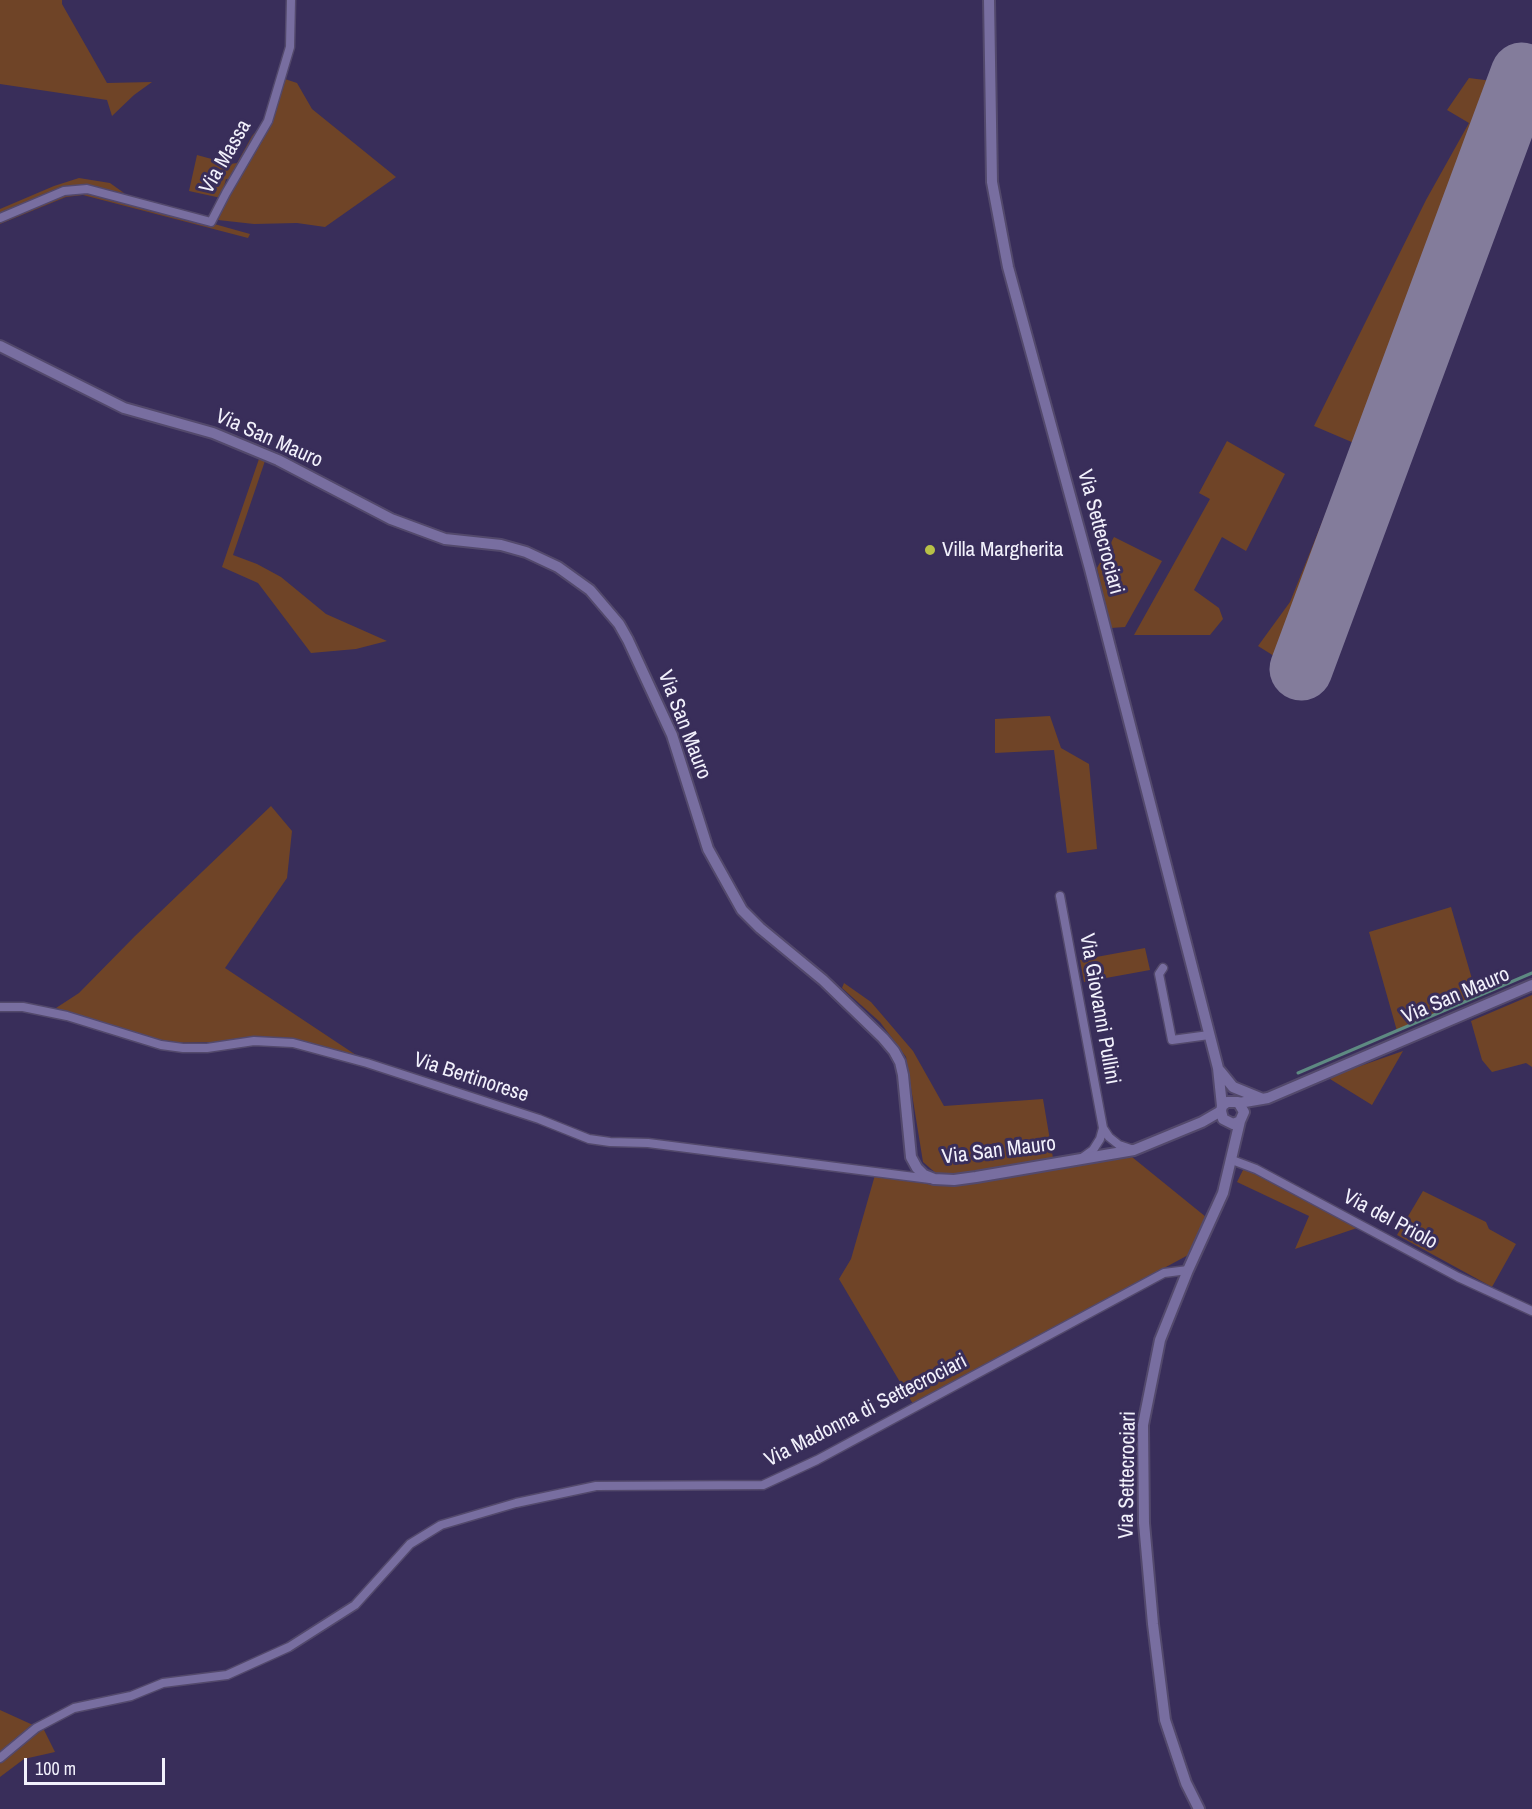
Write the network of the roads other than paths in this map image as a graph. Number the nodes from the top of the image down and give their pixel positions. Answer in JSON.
{"nodes":[{"id":1,"x":291,"y":0,"type":"edge"},
{"id":2,"x":989,"y":0,"type":"edge"},
{"id":3,"x":0,"y":218,"type":"edge"},
{"id":4,"x":0,"y":346,"type":"edge"},
{"id":5,"x":1060,"y":896,"type":"dead end"},
{"id":6,"x":1164,"y":968,"type":"dead end"},
{"id":7,"x":1532,"y":985,"type":"edge"},
{"id":8,"x":0,"y":1007,"type":"edge"},
{"id":9,"x":1209,"y":1035,"type":"junction"},
{"id":10,"x":1218,"y":1068,"type":"junction"},
{"id":11,"x":1263,"y":1099,"type":"junction"},
{"id":12,"x":1239,"y":1109,"type":"junction"},
{"id":13,"x":1224,"y":1115,"type":"junction"},
{"id":14,"x":1105,"y":1138,"type":"junction"},
{"id":15,"x":1134,"y":1150,"type":"junction"},
{"id":16,"x":1108,"y":1155,"type":"junction"},
{"id":17,"x":1232,"y":1155,"type":"junction"},
{"id":18,"x":1080,"y":1160,"type":"junction"},
{"id":19,"x":934,"y":1179,"type":"junction"},
{"id":20,"x":1188,"y":1270,"type":"junction"},
{"id":21,"x":1532,"y":1311,"type":"edge"},
{"id":22,"x":0,"y":1758,"type":"edge"},
{"id":23,"x":1199,"y":1809,"type":"edge"}],
"edges":[{"from":1,"to":3,"type":"street","name":"Via Massa"},
{"from":2,"to":9,"type":"main road","name":"Via Settecrociari"},
{"from":4,"to":19,"type":"main road","name":"Via San Mauro"},
{"from":5,"to":14,"type":"street","name":"Via Giovanni Pullini"},
{"from":6,"to":9,"type":"street"},
{"from":7,"to":11,"type":"main road","name":"Via San Mauro"},
{"from":8,"to":19,"type":"street","name":"Via Bertinorese"},
{"from":9,"to":10,"type":"main road","name":"Via Settecrociari"},
{"from":10,"to":11,"type":"main road"},
{"from":10,"to":12,"type":"main road","name":"Via Settecrociari"},
{"from":10,"to":13,"type":"main road","name":"Via Settecrociari"},
{"from":11,"to":12,"type":"main road","name":"Via San Mauro"},
{"from":12,"to":13,"type":"main road"},
{"from":12,"to":13,"type":"main road"},
{"from":12,"to":17,"type":"main road","name":"Via Settecrociari"},
{"from":13,"to":15,"type":"main road","name":"Via San Mauro"},
{"from":13,"to":17,"type":"main road","name":"Via Settecrociari"},
{"from":14,"to":15,"type":"street"},
{"from":14,"to":16,"type":"street","name":"Via Giovanni Pullini"},
{"from":14,"to":18,"type":"street","name":"Via Giovanni Pullini"},
{"from":15,"to":16,"type":"main road","name":"Via San Mauro"},
{"from":16,"to":18,"type":"main road","name":"Via San Mauro"},
{"from":17,"to":20,"type":"main road","name":"Via Settecrociari"},
{"from":17,"to":21,"type":"street","name":"Via del Priolo"},
{"from":18,"to":19,"type":"main road","name":"Via San Mauro"},
{"from":20,"to":22,"type":"street","name":"Via Madonna di Settecrociari"},
{"from":20,"to":23,"type":"main road","name":"Via Settecrociari"}]}
